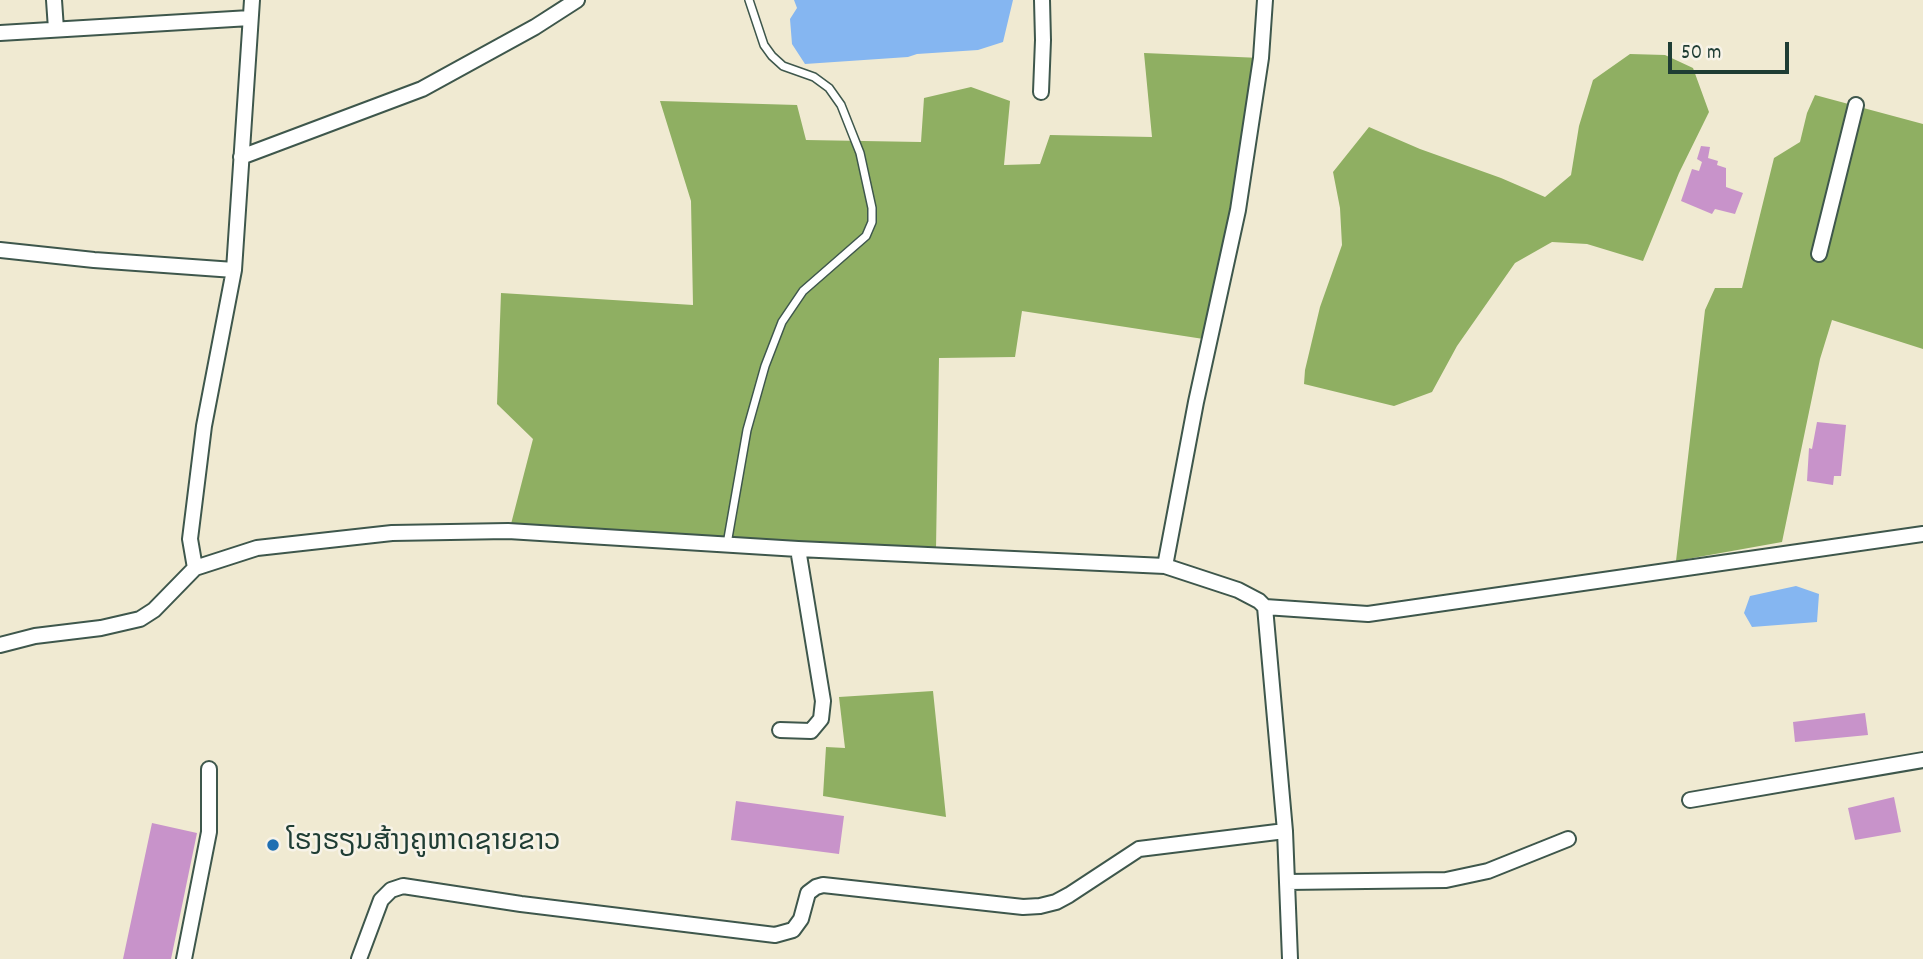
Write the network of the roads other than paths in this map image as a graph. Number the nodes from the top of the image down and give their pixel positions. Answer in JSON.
{"nodes":[{"id":1,"x":54,"y":0,"type":"edge"},
{"id":2,"x":252,"y":0,"type":"edge"},
{"id":3,"x":578,"y":0,"type":"edge"},
{"id":4,"x":749,"y":0,"type":"edge"},
{"id":5,"x":1042,"y":0,"type":"edge"},
{"id":6,"x":1265,"y":0,"type":"edge"},
{"id":7,"x":250,"y":18,"type":"junction"},
{"id":8,"x":56,"y":29,"type":"junction"},
{"id":9,"x":0,"y":33,"type":"edge"},
{"id":10,"x":1041,"y":92,"type":"dead end"},
{"id":11,"x":1856,"y":106,"type":"dead end"},
{"id":12,"x":240,"y":157,"type":"junction"},
{"id":13,"x":0,"y":250,"type":"edge"},
{"id":14,"x":1819,"y":254,"type":"dead end"},
{"id":15,"x":234,"y":270,"type":"junction"},
{"id":16,"x":1923,"y":534,"type":"edge"},
{"id":17,"x":727,"y":544,"type":"junction"},
{"id":18,"x":798,"y":549,"type":"junction"},
{"id":19,"x":1165,"y":566,"type":"junction"},
{"id":20,"x":195,"y":568,"type":"junction"},
{"id":21,"x":1265,"y":607,"type":"junction"},
{"id":22,"x":0,"y":645,"type":"edge"},
{"id":23,"x":780,"y":730,"type":"dead end"},
{"id":24,"x":1923,"y":760,"type":"edge"},
{"id":25,"x":209,"y":769,"type":"dead end"},
{"id":26,"x":1689,"y":800,"type":"dead end"},
{"id":27,"x":1285,"y":831,"type":"junction"},
{"id":28,"x":1568,"y":839,"type":"dead end"},
{"id":29,"x":1287,"y":882,"type":"junction"},
{"id":30,"x":184,"y":959,"type":"edge"},
{"id":31,"x":359,"y":959,"type":"edge"},
{"id":32,"x":1290,"y":959,"type":"edge"}],
"edges":[{"from":1,"to":8,"type":"street"},
{"from":2,"to":7,"type":"street"},
{"from":3,"to":12,"type":"street"},
{"from":4,"to":17,"type":"lane"},
{"from":5,"to":10,"type":"street"},
{"from":6,"to":19,"type":"street"},
{"from":7,"to":8,"type":"street"},
{"from":7,"to":12,"type":"street"},
{"from":8,"to":9,"type":"street"},
{"from":11,"to":14,"type":"street"},
{"from":12,"to":15,"type":"street"},
{"from":13,"to":15,"type":"street"},
{"from":15,"to":20,"type":"street"},
{"from":16,"to":21,"type":"street"},
{"from":17,"to":18,"type":"street"},
{"from":17,"to":20,"type":"street"},
{"from":18,"to":19,"type":"street"},
{"from":18,"to":23,"type":"street"},
{"from":19,"to":21,"type":"street"},
{"from":20,"to":22,"type":"street"},
{"from":21,"to":27,"type":"street"},
{"from":24,"to":26,"type":"street"},
{"from":25,"to":30,"type":"street"},
{"from":27,"to":29,"type":"street"},
{"from":27,"to":31,"type":"street"},
{"from":28,"to":29,"type":"street"},
{"from":29,"to":32,"type":"street"}]}
